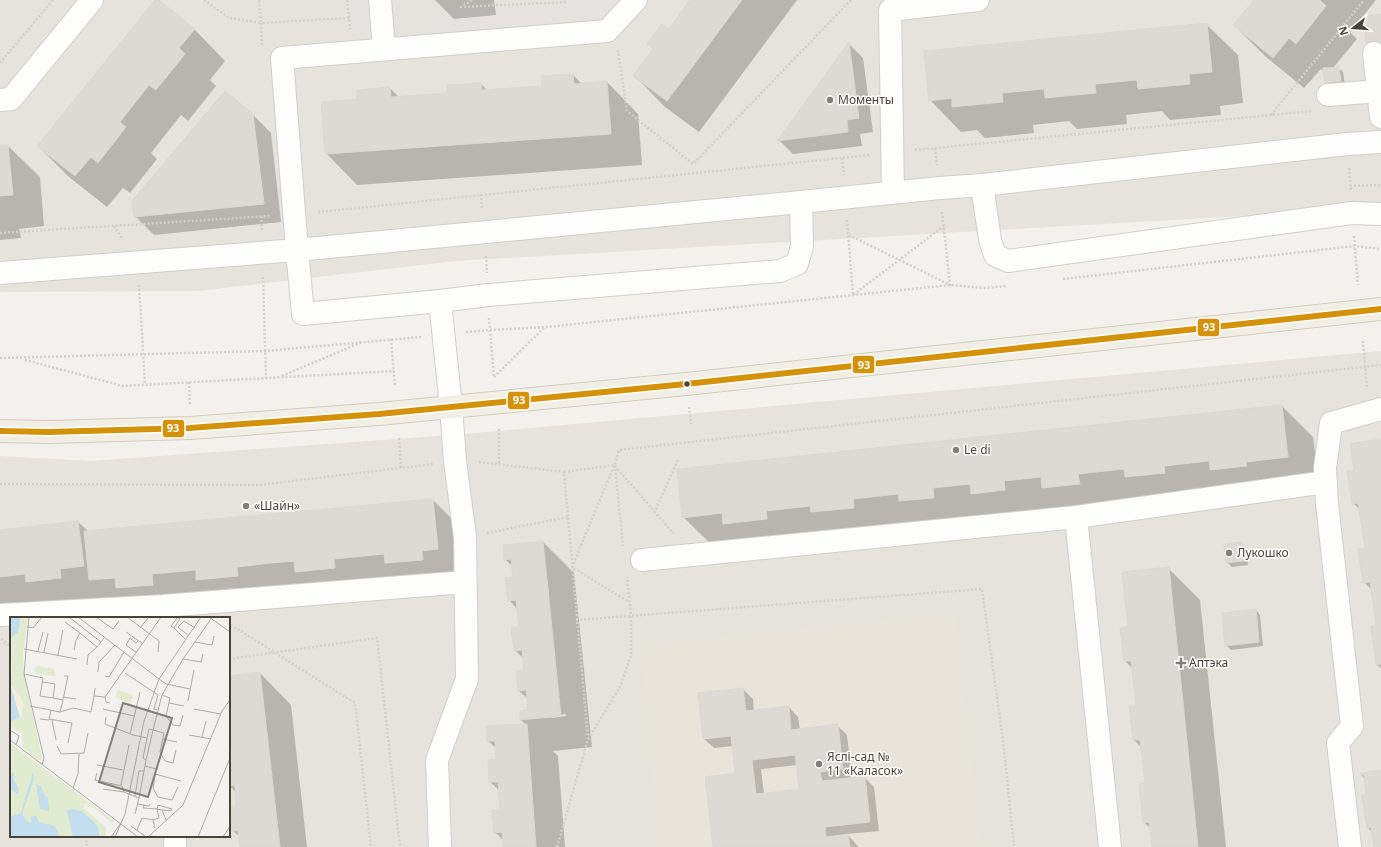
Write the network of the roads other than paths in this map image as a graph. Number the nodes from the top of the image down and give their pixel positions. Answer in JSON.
{"nodes":[{"id":1,"x":92,"y":0,"type":"edge"},
{"id":2,"x":380,"y":0,"type":"edge"},
{"id":3,"x":636,"y":0,"type":"edge"},
{"id":4,"x":978,"y":0,"type":"edge"},
{"id":5,"x":384,"y":49,"type":"junction"},
{"id":6,"x":1374,"y":52,"type":"dead end"},
{"id":7,"x":1378,"y":91,"type":"junction"},
{"id":8,"x":1328,"y":94,"type":"dead end"},
{"id":9,"x":0,"y":100,"type":"edge"},
{"id":10,"x":1381,"y":117,"type":"edge"},
{"id":11,"x":1381,"y":142,"type":"edge"},
{"id":12,"x":982,"y":185,"type":"junction"},
{"id":13,"x":893,"y":193,"type":"junction"},
{"id":14,"x":801,"y":202,"type":"junction"},
{"id":15,"x":1381,"y":214,"type":"edge"},
{"id":16,"x":297,"y":250,"type":"junction"},
{"id":17,"x":0,"y":273,"type":"edge"},
{"id":18,"x":440,"y":301,"type":"junction"},
{"id":19,"x":1381,"y":309,"type":"edge"},
{"id":20,"x":451,"y":407,"type":"junction"},
{"id":21,"x":1375,"y":410,"type":"edge"},
{"id":22,"x":0,"y":431,"type":"edge"},
{"id":23,"x":1326,"y":482,"type":"junction"},
{"id":24,"x":1076,"y":517,"type":"junction"},
{"id":25,"x":634,"y":566,"type":"road end"},
{"id":26,"x":465,"y":582,"type":"junction"},
{"id":27,"x":163,"y":612,"type":"edge"},
{"id":28,"x":0,"y":615,"type":"edge"},
{"id":29,"x":174,"y":837,"type":"edge"},
{"id":30,"x":175,"y":847,"type":"edge"},
{"id":31,"x":440,"y":847,"type":"edge"},
{"id":32,"x":1110,"y":847,"type":"edge"},
{"id":33,"x":1350,"y":847,"type":"edge"}],
"edges":[{"from":1,"to":9,"type":"lane"},
{"from":2,"to":5,"type":"lane"},
{"from":3,"to":5,"type":"lane"},
{"from":4,"to":13,"type":"lane"},
{"from":5,"to":16,"type":"lane"},
{"from":6,"to":7,"type":"lane"},
{"from":7,"to":8,"type":"lane"},
{"from":7,"to":10,"type":"lane"},
{"from":11,"to":12,"type":"lane"},
{"from":12,"to":13,"type":"lane"},
{"from":12,"to":15,"type":"lane"},
{"from":13,"to":14,"type":"lane"},
{"from":14,"to":16,"type":"lane"},
{"from":14,"to":18,"type":"lane"},
{"from":16,"to":17,"type":"lane"},
{"from":16,"to":18,"type":"lane"},
{"from":18,"to":20,"type":"lane"},
{"from":19,"to":20,"type":"main road"},
{"from":20,"to":22,"type":"main road"},
{"from":20,"to":26,"type":"lane"},
{"from":21,"to":23,"type":"lane"},
{"from":23,"to":24,"type":"lane"},
{"from":23,"to":33,"type":"lane"},
{"from":24,"to":25,"type":"lane"},
{"from":24,"to":32,"type":"lane"},
{"from":26,"to":27,"type":"lane"},
{"from":26,"to":31,"type":"lane"},
{"from":27,"to":28,"type":"lane"},
{"from":29,"to":30,"type":"lane"}]}
